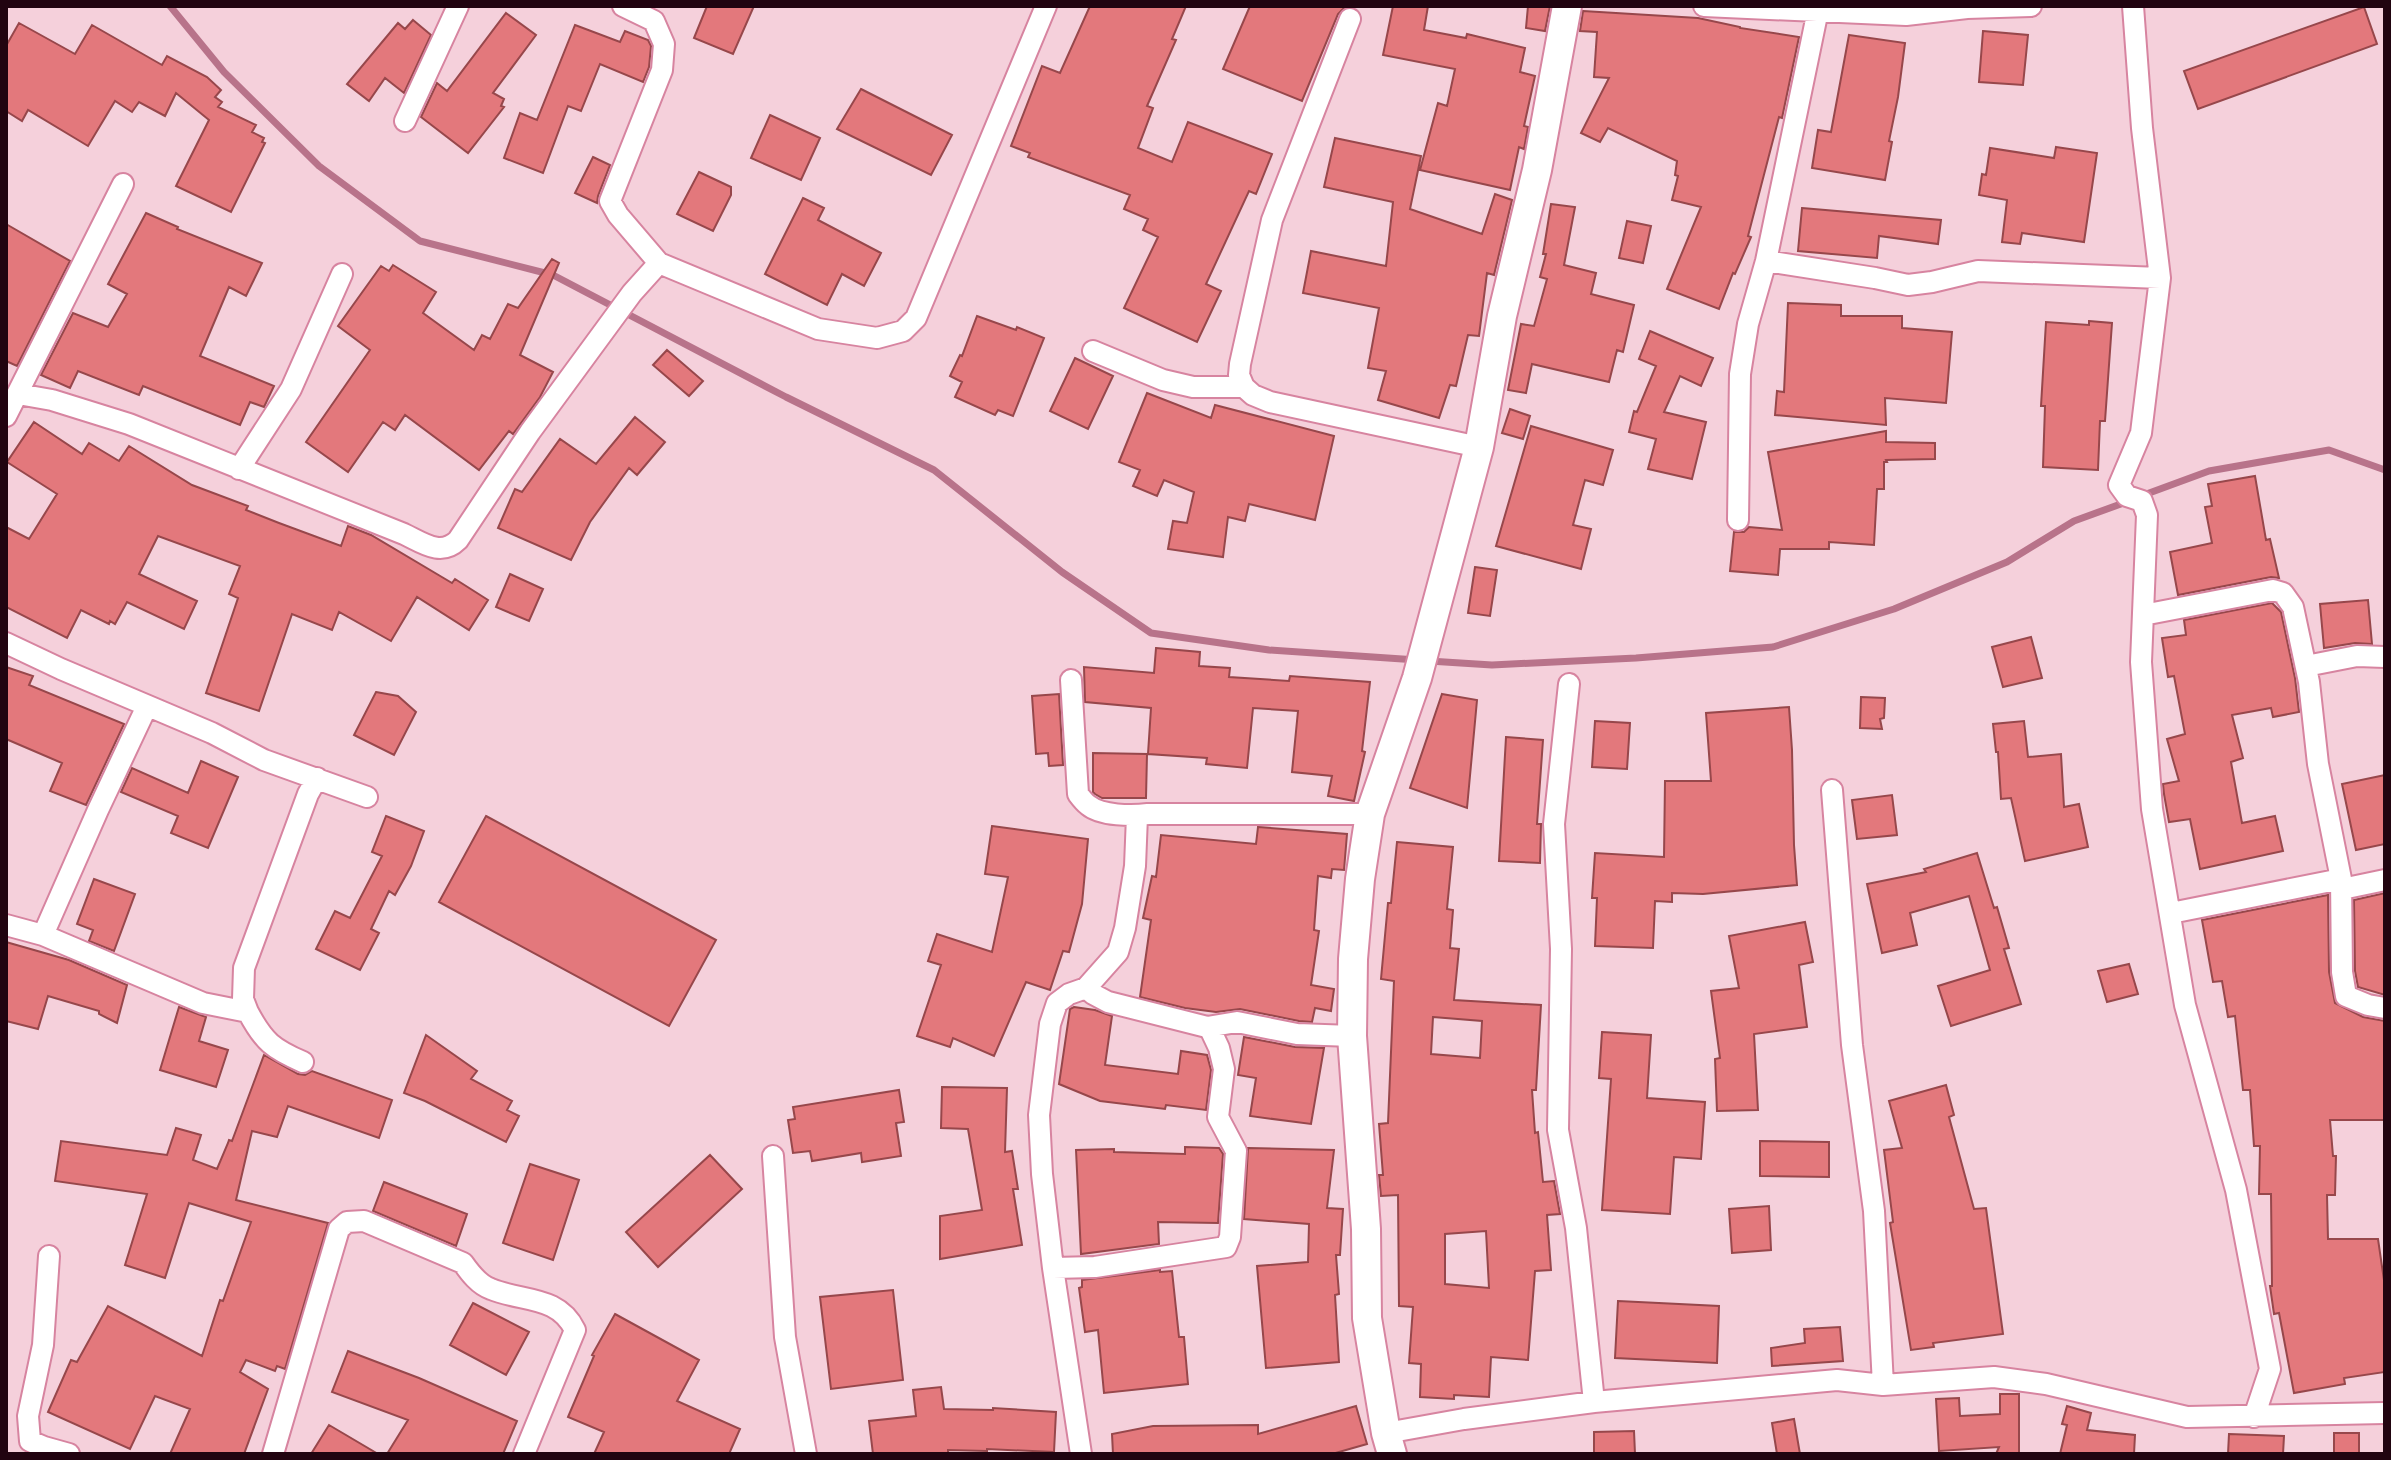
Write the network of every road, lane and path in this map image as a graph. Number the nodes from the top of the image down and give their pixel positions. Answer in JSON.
{"nodes":[{"id":1,"x":458,"y":6,"type":"edge"},
{"id":2,"x":623,"y":6,"type":"edge"},
{"id":3,"x":1046,"y":6,"type":"edge"},
{"id":4,"x":1567,"y":6,"type":"edge"},
{"id":5,"x":1704,"y":6,"type":"edge"},
{"id":6,"x":2031,"y":6,"type":"edge"},
{"id":7,"x":2133,"y":6,"type":"edge"},
{"id":8,"x":1818,"y":10,"type":"junction"},
{"id":9,"x":1350,"y":19,"type":"dead end"},
{"id":10,"x":405,"y":121,"type":"dead end"},
{"id":11,"x":123,"y":184,"type":"dead end"},
{"id":12,"x":1766,"y":261,"type":"junction"},
{"id":13,"x":659,"y":263,"type":"junction"},
{"id":14,"x":342,"y":274,"type":"dead end"},
{"id":15,"x":2160,"y":278,"type":"junction"},
{"id":16,"x":1093,"y":351,"type":"dead end"},
{"id":17,"x":1244,"y":387,"type":"junction"},
{"id":18,"x":18,"y":394,"type":"junction"},
{"id":19,"x":6,"y":416,"type":"edge"},
{"id":20,"x":1479,"y":447,"type":"junction"},
{"id":21,"x":239,"y":469,"type":"junction"},
{"id":22,"x":1738,"y":520,"type":"dead end"},
{"id":23,"x":2143,"y":615,"type":"junction"},
{"id":24,"x":6,"y":643,"type":"edge"},
{"id":25,"x":2385,"y":657,"type":"edge"},
{"id":26,"x":2306,"y":666,"type":"junction"},
{"id":27,"x":1071,"y":680,"type":"dead end"},
{"id":28,"x":1569,"y":684,"type":"dead end"},
{"id":29,"x":147,"y":706,"type":"junction"},
{"id":30,"x":317,"y":778,"type":"junction"},
{"id":31,"x":1832,"y":790,"type":"dead end"},
{"id":32,"x":367,"y":797,"type":"dead end"},
{"id":33,"x":1370,"y":814,"type":"junction"},
{"id":34,"x":1137,"y":816,"type":"junction"},
{"id":35,"x":2385,"y":880,"type":"edge"},
{"id":36,"x":2342,"y":884,"type":"junction"},
{"id":37,"x":2171,"y":913,"type":"junction"},
{"id":38,"x":6,"y":925,"type":"edge"},
{"id":39,"x":43,"y":935,"type":"junction"},
{"id":40,"x":1086,"y":988,"type":"junction"},
{"id":41,"x":2385,"y":1008,"type":"edge"},
{"id":42,"x":248,"y":1012,"type":"junction"},
{"id":43,"x":1207,"y":1027,"type":"junction"},
{"id":44,"x":1352,"y":1036,"type":"junction"},
{"id":45,"x":303,"y":1062,"type":"dead end"},
{"id":46,"x":773,"y":1156,"type":"dead end"},
{"id":47,"x":49,"y":1256,"type":"dead end"},
{"id":48,"x":1053,"y":1268,"type":"junction"},
{"id":49,"x":1883,"y":1385,"type":"junction"},
{"id":50,"x":1594,"y":1402,"type":"junction"},
{"id":51,"x":2385,"y":1413,"type":"edge"},
{"id":52,"x":2254,"y":1417,"type":"junction"},
{"id":53,"x":1389,"y":1444,"type":"edge"},
{"id":54,"x":69,"y":1454,"type":"edge"},
{"id":55,"x":273,"y":1454,"type":"edge"},
{"id":56,"x":524,"y":1454,"type":"edge"},
{"id":57,"x":806,"y":1454,"type":"edge"},
{"id":58,"x":1081,"y":1454,"type":"edge"}],
"edges":[{"from":1,"to":10,"type":"street"},
{"from":2,"to":13,"type":"street"},
{"from":3,"to":13,"type":"street"},
{"from":4,"to":20,"type":"street"},
{"from":5,"to":8,"type":"street"},
{"from":6,"to":8,"type":"street"},
{"from":7,"to":15,"type":"street"},
{"from":8,"to":12,"type":"street"},
{"from":9,"to":17,"type":"street"},
{"from":11,"to":18,"type":"street"},
{"from":12,"to":15,"type":"street"},
{"from":12,"to":22,"type":"street"},
{"from":13,"to":21,"type":"street"},
{"from":14,"to":21,"type":"street"},
{"from":15,"to":23,"type":"street"},
{"from":16,"to":17,"type":"street"},
{"from":17,"to":20,"type":"street"},
{"from":18,"to":19,"type":"street"},
{"from":18,"to":21,"type":"street"},
{"from":20,"to":33,"type":"street"},
{"from":23,"to":26,"type":"street"},
{"from":23,"to":37,"type":"street"},
{"from":24,"to":29,"type":"street"},
{"from":25,"to":26,"type":"street"},
{"from":26,"to":36,"type":"street"},
{"from":27,"to":34,"type":"street"},
{"from":28,"to":50,"type":"street"},
{"from":29,"to":30,"type":"street"},
{"from":29,"to":39,"type":"street"},
{"from":30,"to":32,"type":"street"},
{"from":30,"to":42,"type":"street"},
{"from":31,"to":49,"type":"street"},
{"from":33,"to":34,"type":"street"},
{"from":33,"to":44,"type":"street"},
{"from":34,"to":40,"type":"street"},
{"from":35,"to":36,"type":"street"},
{"from":36,"to":37,"type":"street"},
{"from":36,"to":41,"type":"street"},
{"from":37,"to":52,"type":"street"},
{"from":38,"to":39,"type":"street"},
{"from":39,"to":42,"type":"street"},
{"from":40,"to":43,"type":"street"},
{"from":40,"to":48,"type":"street"},
{"from":42,"to":45,"type":"street"},
{"from":43,"to":44,"type":"street"},
{"from":43,"to":48,"type":"street"},
{"from":44,"to":53,"type":"street"},
{"from":46,"to":57,"type":"street"},
{"from":47,"to":54,"type":"street"},
{"from":48,"to":58,"type":"street"},
{"from":49,"to":50,"type":"street"},
{"from":49,"to":52,"type":"street"},
{"from":50,"to":53,"type":"street"},
{"from":51,"to":52,"type":"street"},
{"from":55,"to":56,"type":"street"}]}
